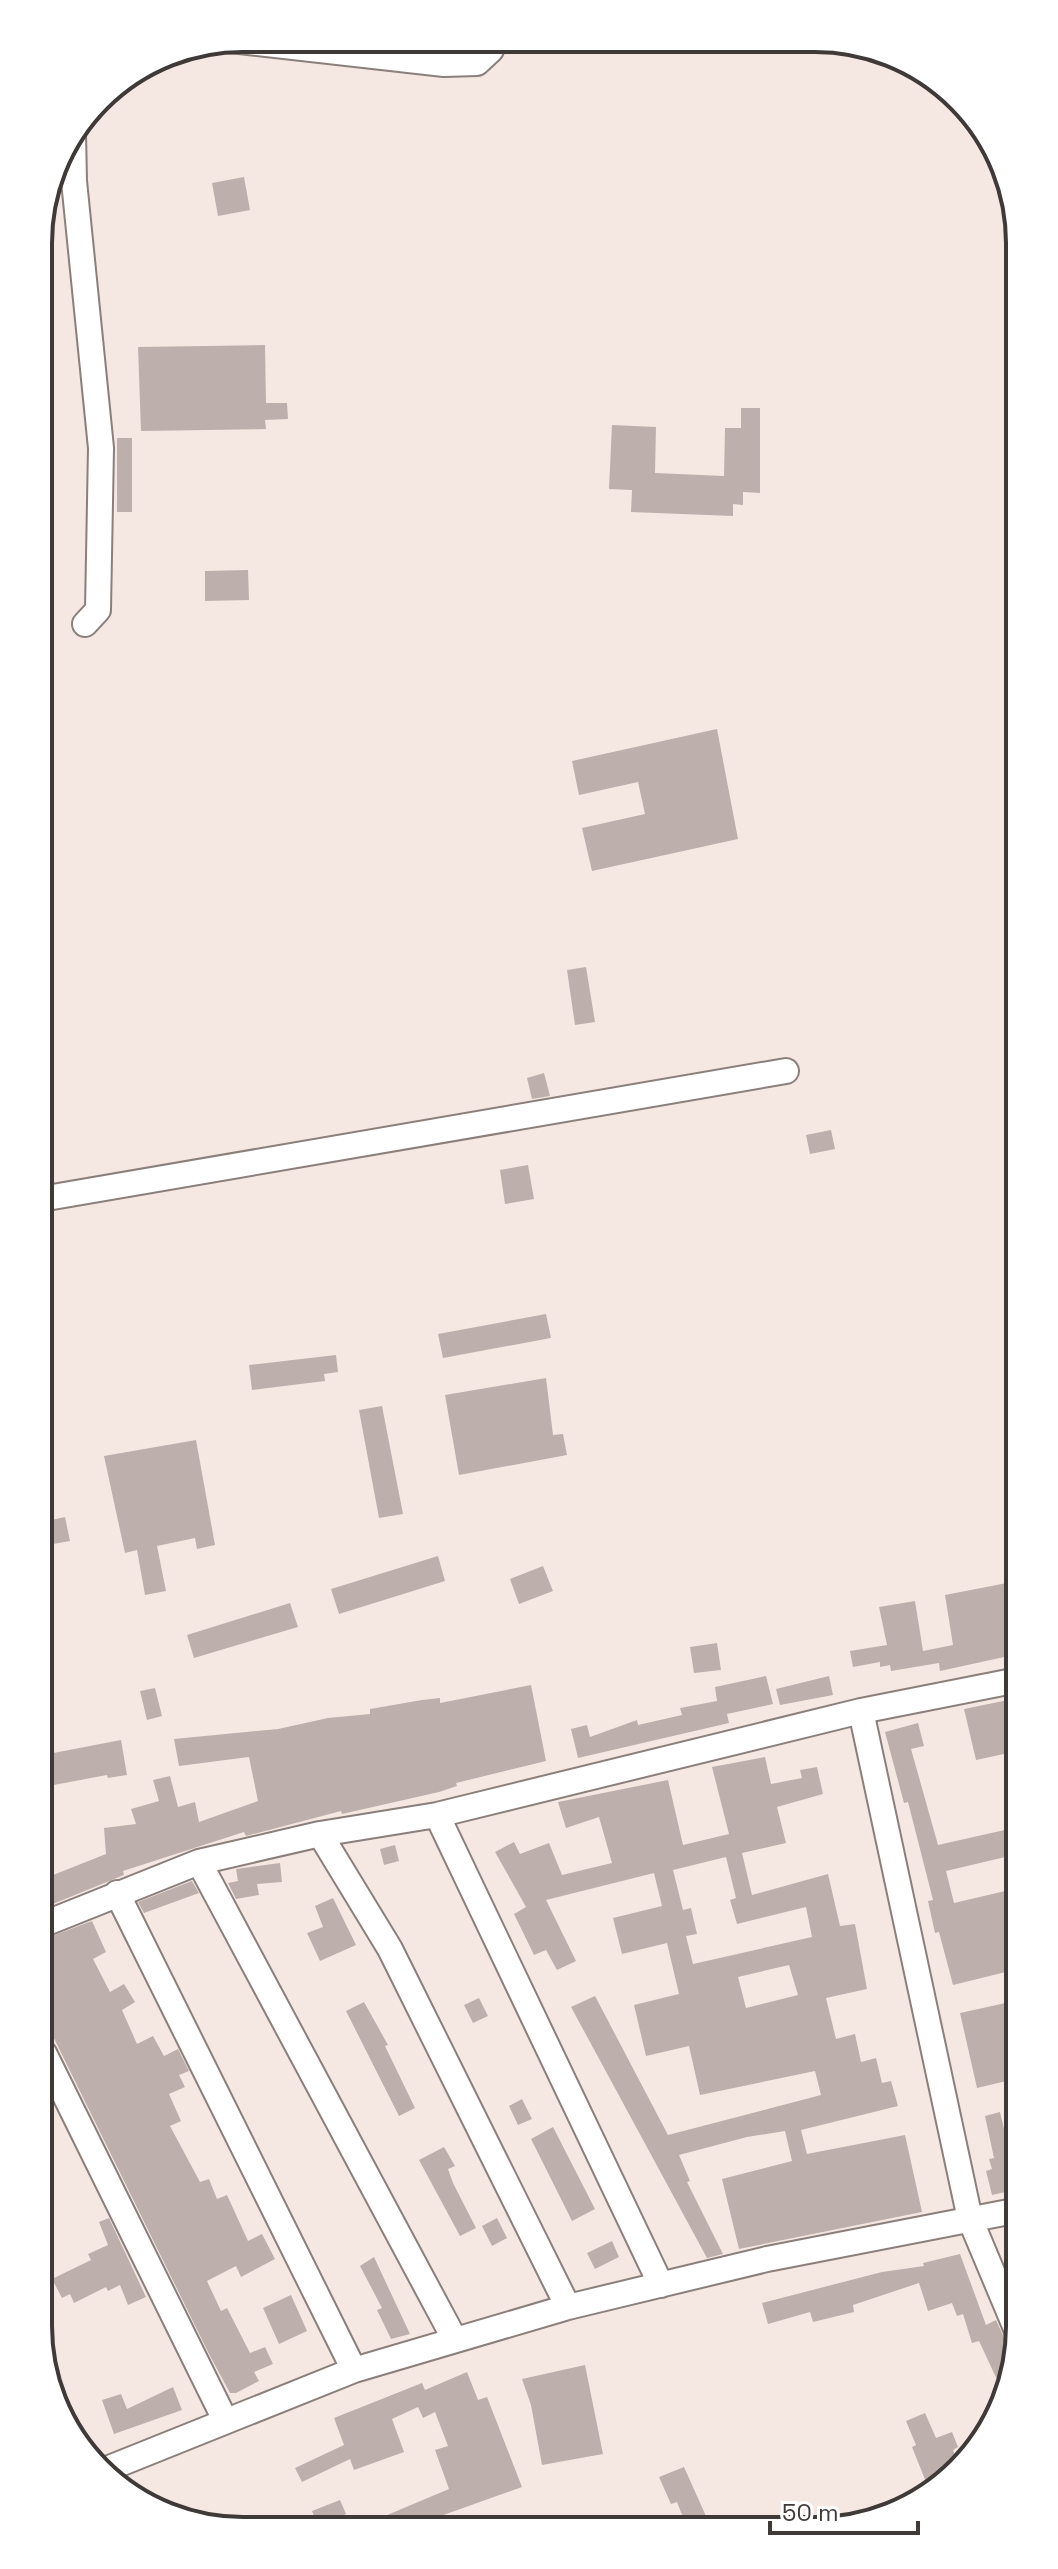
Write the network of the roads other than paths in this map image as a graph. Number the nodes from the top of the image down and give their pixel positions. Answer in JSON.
{"nodes":[{"id":1,"x":337,"y":52,"type":"edge"},
{"id":2,"x":489,"y":52,"type":"edge"},
{"id":3,"x":73,"y":156,"type":"edge"},
{"id":4,"x":85,"y":624,"type":"dead end"},
{"id":5,"x":786,"y":1071,"type":"dead end"},
{"id":6,"x":52,"y":1197,"type":"edge"},
{"id":7,"x":1006,"y":1682,"type":"edge"},
{"id":8,"x":861,"y":1711,"type":"junction"},
{"id":9,"x":437,"y":1815,"type":"junction"},
{"id":10,"x":320,"y":1834,"type":"junction"},
{"id":11,"x":199,"y":1862,"type":"junction"},
{"id":12,"x":117,"y":1893,"type":"junction"},
{"id":13,"x":52,"y":1921,"type":"edge"},
{"id":14,"x":52,"y":2069,"type":"edge"},
{"id":15,"x":1006,"y":2212,"type":"edge"},
{"id":16,"x":970,"y":2219,"type":"junction"},
{"id":17,"x":661,"y":2285,"type":"junction"},
{"id":18,"x":1006,"y":2305,"type":"edge"},
{"id":19,"x":568,"y":2307,"type":"junction"},
{"id":20,"x":455,"y":2340,"type":"junction"},
{"id":21,"x":354,"y":2370,"type":"junction"},
{"id":22,"x":225,"y":2420,"type":"junction"},
{"id":23,"x":113,"y":2466,"type":"edge"}],
"edges":[{"from":1,"to":2,"type":"street"},
{"from":3,"to":4,"type":"street"},
{"from":5,"to":6,"type":"street"},
{"from":7,"to":8,"type":"street"},
{"from":8,"to":9,"type":"street"},
{"from":8,"to":16,"type":"street"},
{"from":9,"to":10,"type":"street"},
{"from":9,"to":17,"type":"street"},
{"from":10,"to":11,"type":"street"},
{"from":10,"to":19,"type":"street"},
{"from":11,"to":12,"type":"street"},
{"from":11,"to":20,"type":"street"},
{"from":12,"to":13,"type":"street"},
{"from":12,"to":21,"type":"street"},
{"from":14,"to":22,"type":"street"},
{"from":15,"to":16,"type":"street"},
{"from":16,"to":17,"type":"street"},
{"from":16,"to":18,"type":"street"},
{"from":17,"to":19,"type":"street"},
{"from":19,"to":20,"type":"street"},
{"from":20,"to":21,"type":"street"},
{"from":21,"to":22,"type":"street"},
{"from":22,"to":23,"type":"street"}]}
